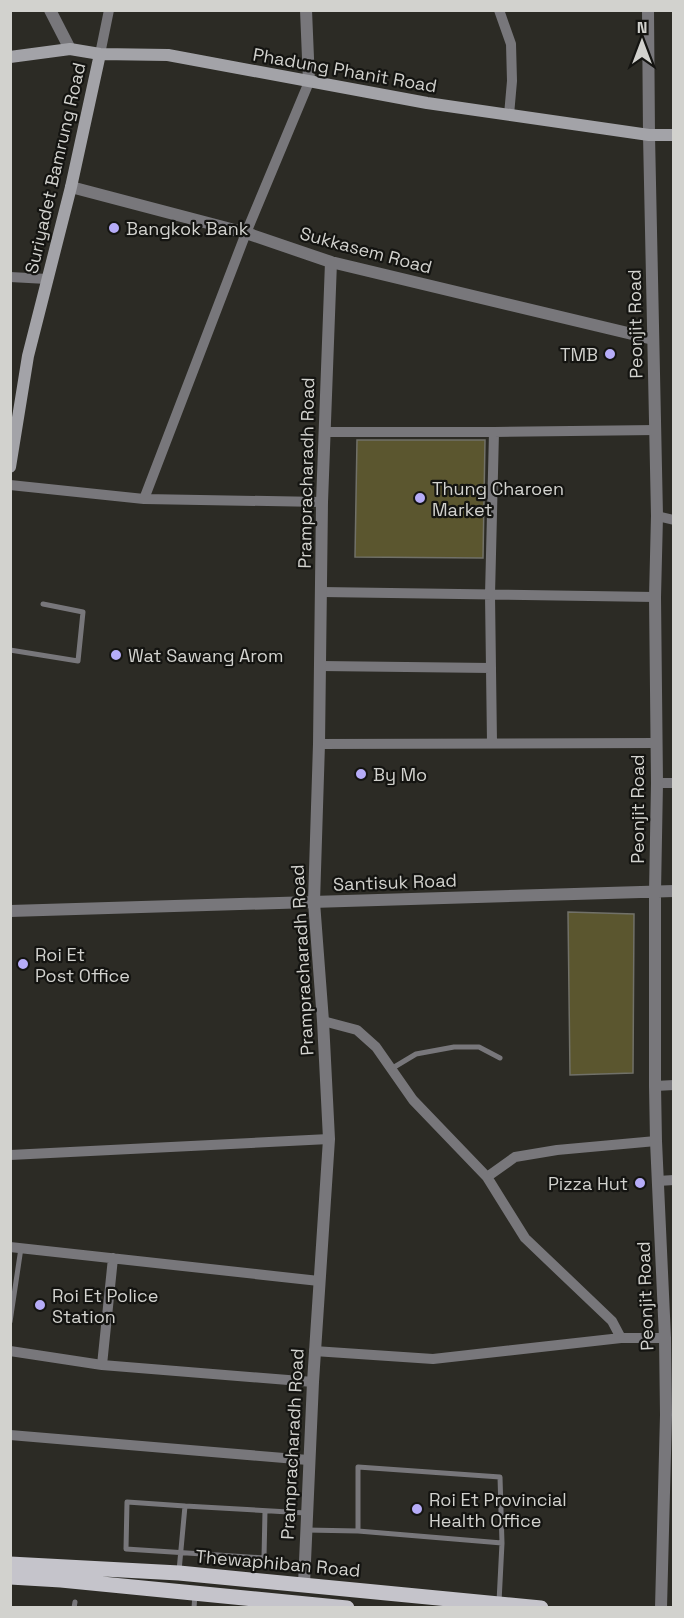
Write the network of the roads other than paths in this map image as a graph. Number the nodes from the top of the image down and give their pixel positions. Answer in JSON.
{"nodes":[{"id":1,"x":50,"y":10,"type":"edge"},
{"id":2,"x":109,"y":10,"type":"edge"},
{"id":3,"x":306,"y":10,"type":"edge"},
{"id":4,"x":499,"y":10,"type":"edge"},
{"id":5,"x":648,"y":10,"type":"edge"},
{"id":6,"x":70,"y":49,"type":"junction"},
{"id":7,"x":100,"y":54,"type":"junction"},
{"id":8,"x":10,"y":57,"type":"edge"},
{"id":9,"x":309,"y":82,"type":"junction"},
{"id":10,"x":509,"y":115,"type":"junction"},
{"id":11,"x":649,"y":135,"type":"junction"},
{"id":12,"x":674,"y":135,"type":"edge"},
{"id":13,"x":71,"y":186,"type":"junction"},
{"id":14,"x":246,"y":233,"type":"junction"},
{"id":15,"x":331,"y":262,"type":"junction"},
{"id":16,"x":10,"y":277,"type":"edge"},
{"id":17,"x":47,"y":279,"type":"junction"},
{"id":18,"x":653,"y":339,"type":"junction"},
{"id":19,"x":656,"y":430,"type":"junction"},
{"id":20,"x":324,"y":432,"type":"junction"},
{"id":21,"x":494,"y":432,"type":"junction"},
{"id":22,"x":10,"y":467,"type":"edge"},
{"id":23,"x":10,"y":485,"type":"edge"},
{"id":24,"x":144,"y":498,"type":"junction"},
{"id":25,"x":322,"y":502,"type":"junction"},
{"id":26,"x":657,"y":516,"type":"junction"},
{"id":27,"x":674,"y":520,"type":"edge"},
{"id":28,"x":322,"y":592,"type":"junction"},
{"id":29,"x":490,"y":595,"type":"junction"},
{"id":30,"x":655,"y":597,"type":"junction"},
{"id":31,"x":43,"y":604,"type":"dead end"},
{"id":32,"x":10,"y":650,"type":"edge"},
{"id":33,"x":321,"y":666,"type":"junction"},
{"id":34,"x":491,"y":668,"type":"junction"},
{"id":35,"x":492,"y":743,"type":"junction"},
{"id":36,"x":656,"y":743,"type":"junction"},
{"id":37,"x":319,"y":744,"type":"junction"},
{"id":38,"x":657,"y":783,"type":"junction"},
{"id":39,"x":674,"y":783,"type":"edge"},
{"id":40,"x":674,"y":891,"type":"edge"},
{"id":41,"x":655,"y":892,"type":"junction"},
{"id":42,"x":314,"y":902,"type":"junction"},
{"id":43,"x":10,"y":911,"type":"edge"},
{"id":44,"x":323,"y":1021,"type":"junction"},
{"id":45,"x":500,"y":1058,"type":"dead end"},
{"id":46,"x":391,"y":1068,"type":"junction"},
{"id":47,"x":674,"y":1085,"type":"edge"},
{"id":48,"x":655,"y":1086,"type":"junction"},
{"id":49,"x":329,"y":1139,"type":"junction"},
{"id":50,"x":656,"y":1141,"type":"junction"},
{"id":51,"x":10,"y":1155,"type":"edge"},
{"id":52,"x":487,"y":1177,"type":"junction"},
{"id":53,"x":674,"y":1180,"type":"edge"},
{"id":54,"x":658,"y":1181,"type":"junction"},
{"id":55,"x":16,"y":1247,"type":"edge"},
{"id":56,"x":113,"y":1258,"type":"junction"},
{"id":57,"x":319,"y":1281,"type":"junction"},
{"id":58,"x":10,"y":1322,"type":"edge"},
{"id":59,"x":621,"y":1338,"type":"junction"},
{"id":60,"x":665,"y":1338,"type":"junction"},
{"id":61,"x":10,"y":1351,"type":"edge"},
{"id":62,"x":315,"y":1352,"type":"junction"},
{"id":63,"x":102,"y":1365,"type":"junction"},
{"id":64,"x":313,"y":1382,"type":"junction"},
{"id":65,"x":670,"y":1415,"type":"edge"},
{"id":66,"x":10,"y":1435,"type":"edge"},
{"id":67,"x":669,"y":1444,"type":"edge"},
{"id":68,"x":308,"y":1460,"type":"junction"},
{"id":69,"x":185,"y":1506,"type":"junction"},
{"id":70,"x":265,"y":1511,"type":"junction"},
{"id":71,"x":306,"y":1513,"type":"junction"},
{"id":72,"x":306,"y":1530,"type":"junction"},
{"id":73,"x":358,"y":1531,"type":"junction"},
{"id":74,"x":502,"y":1543,"type":"junction"},
{"id":75,"x":668,"y":1550,"type":"edge"},
{"id":76,"x":181,"y":1553,"type":"junction"},
{"id":77,"x":10,"y":1564,"type":"edge"},
{"id":78,"x":179,"y":1573,"type":"junction"},
{"id":79,"x":10,"y":1576,"type":"edge"},
{"id":80,"x":304,"y":1584,"type":"junction"},
{"id":81,"x":194,"y":1600,"type":"edge"},
{"id":82,"x":498,"y":1603,"type":"junction"},
{"id":83,"x":303,"y":1605,"type":"edge"},
{"id":84,"x":347,"y":1608,"type":"edge"},
{"id":85,"x":541,"y":1608,"type":"edge"},
{"id":86,"x":661,"y":1608,"type":"edge"}],
"edges":[{"from":1,"to":6,"type":"street"},
{"from":2,"to":7,"type":"street"},
{"from":3,"to":9,"type":"street"},
{"from":4,"to":10,"type":"street"},
{"from":5,"to":11,"type":"street","name":"Peonjit Road"},
{"from":6,"to":7,"type":"main road","name":"Phadung Phanit Road"},
{"from":6,"to":8,"type":"main road","name":"Phadung Phanit Road"},
{"from":7,"to":9,"type":"main road","name":"Phadung Phanit Road"},
{"from":7,"to":13,"type":"main road","name":"Suriyadet Bamrung Road"},
{"from":9,"to":10,"type":"main road","name":"Phadung Phanit Road"},
{"from":9,"to":14,"type":"street"},
{"from":10,"to":11,"type":"main road","name":"Phadung Phanit Road"},
{"from":11,"to":12,"type":"main road","name":"Phadung Phanit Road"},
{"from":11,"to":18,"type":"street","name":"Peonjit Road"},
{"from":13,"to":14,"type":"street","name":"Sukkasem Road"},
{"from":13,"to":17,"type":"main road","name":"Suriyadet Bamrung Road"},
{"from":14,"to":15,"type":"street","name":"Sukkasem Road"},
{"from":14,"to":24,"type":"street"},
{"from":15,"to":18,"type":"street","name":"Sukkasem Road"},
{"from":15,"to":20,"type":"street","name":"Prampracharadh Road"},
{"from":16,"to":17,"type":"street"},
{"from":17,"to":22,"type":"main road","name":"Suriyadet Bamrung Road"},
{"from":18,"to":19,"type":"street","name":"Peonjit Road"},
{"from":19,"to":21,"type":"street"},
{"from":19,"to":26,"type":"street","name":"Peonjit Road"},
{"from":20,"to":21,"type":"street"},
{"from":20,"to":25,"type":"street","name":"Prampracharadh Road"},
{"from":21,"to":29,"type":"street"},
{"from":23,"to":24,"type":"street"},
{"from":24,"to":25,"type":"street"},
{"from":25,"to":28,"type":"street","name":"Prampracharadh Road"},
{"from":26,"to":27,"type":"street"},
{"from":26,"to":30,"type":"street","name":"Peonjit Road"},
{"from":28,"to":29,"type":"street"},
{"from":28,"to":33,"type":"street","name":"Prampracharadh Road"},
{"from":29,"to":30,"type":"street"},
{"from":29,"to":34,"type":"street"},
{"from":30,"to":36,"type":"street","name":"Peonjit Road"},
{"from":31,"to":32,"type":"lane"},
{"from":33,"to":34,"type":"street"},
{"from":33,"to":37,"type":"street","name":"Prampracharadh Road"},
{"from":34,"to":35,"type":"street"},
{"from":35,"to":36,"type":"street"},
{"from":35,"to":37,"type":"street"},
{"from":36,"to":38,"type":"street","name":"Peonjit Road"},
{"from":37,"to":42,"type":"street","name":"Prampracharadh Road"},
{"from":38,"to":39,"type":"street"},
{"from":38,"to":41,"type":"street","name":"Peonjit Road"},
{"from":40,"to":41,"type":"street","name":"Santisuk Road"},
{"from":41,"to":42,"type":"street","name":"Santisuk Road"},
{"from":41,"to":48,"type":"street","name":"Peonjit Road"},
{"from":42,"to":43,"type":"street","name":"Santisuk Road"},
{"from":42,"to":44,"type":"street","name":"Prampracharadh Road"},
{"from":44,"to":46,"type":"street"},
{"from":44,"to":49,"type":"street","name":"Prampracharadh Road"},
{"from":45,"to":46,"type":"lane"},
{"from":46,"to":52,"type":"street"},
{"from":47,"to":48,"type":"street"},
{"from":48,"to":50,"type":"street","name":"Peonjit Road"},
{"from":49,"to":51,"type":"street"},
{"from":49,"to":57,"type":"street","name":"Prampracharadh Road"},
{"from":50,"to":52,"type":"street"},
{"from":50,"to":54,"type":"street","name":"Peonjit Road"},
{"from":52,"to":59,"type":"street"},
{"from":53,"to":54,"type":"street"},
{"from":54,"to":60,"type":"street","name":"Peonjit Road"},
{"from":55,"to":56,"type":"street"},
{"from":55,"to":58,"type":"lane"},
{"from":56,"to":57,"type":"street"},
{"from":56,"to":63,"type":"street"},
{"from":57,"to":62,"type":"street","name":"Prampracharadh Road"},
{"from":59,"to":60,"type":"street"},
{"from":59,"to":62,"type":"street"},
{"from":60,"to":65,"type":"street","name":"Peonjit Road"},
{"from":61,"to":63,"type":"street"},
{"from":62,"to":64,"type":"street","name":"Prampracharadh Road"},
{"from":63,"to":64,"type":"street"},
{"from":64,"to":68,"type":"street","name":"Prampracharadh Road"},
{"from":65,"to":67,"type":"street","name":"Peonjit Road"},
{"from":66,"to":68,"type":"street"},
{"from":67,"to":75,"type":"street","name":"Peonjit Road"},
{"from":68,"to":71,"type":"street","name":"Prampracharadh Road"},
{"from":69,"to":70,"type":"lane"},
{"from":69,"to":76,"type":"lane"},
{"from":69,"to":76,"type":"lane"},
{"from":70,"to":71,"type":"lane"},
{"from":70,"to":76,"type":"lane"},
{"from":71,"to":72,"type":"street","name":"Prampracharadh Road"},
{"from":72,"to":73,"type":"lane"},
{"from":72,"to":80,"type":"street","name":"Prampracharadh Road"},
{"from":73,"to":74,"type":"lane"},
{"from":73,"to":74,"type":"lane"},
{"from":74,"to":82,"type":"lane"},
{"from":75,"to":86,"type":"street","name":"Peonjit Road"},
{"from":76,"to":78,"type":"lane"},
{"from":77,"to":78,"type":"main road","name":"Thewaphiban Road"},
{"from":78,"to":80,"type":"main road","name":"Thewaphiban Road"},
{"from":79,"to":81,"type":"main road","name":"Thewaphiban Road"},
{"from":80,"to":82,"type":"main road","name":"Thewaphiban Road"},
{"from":80,"to":83,"type":"main road"},
{"from":81,"to":83,"type":"main road","name":"Thewaphiban Road"},
{"from":82,"to":85,"type":"main road","name":"Thewaphiban Road"},
{"from":83,"to":84,"type":"main road","name":"Thewaphiban Road"}]}
